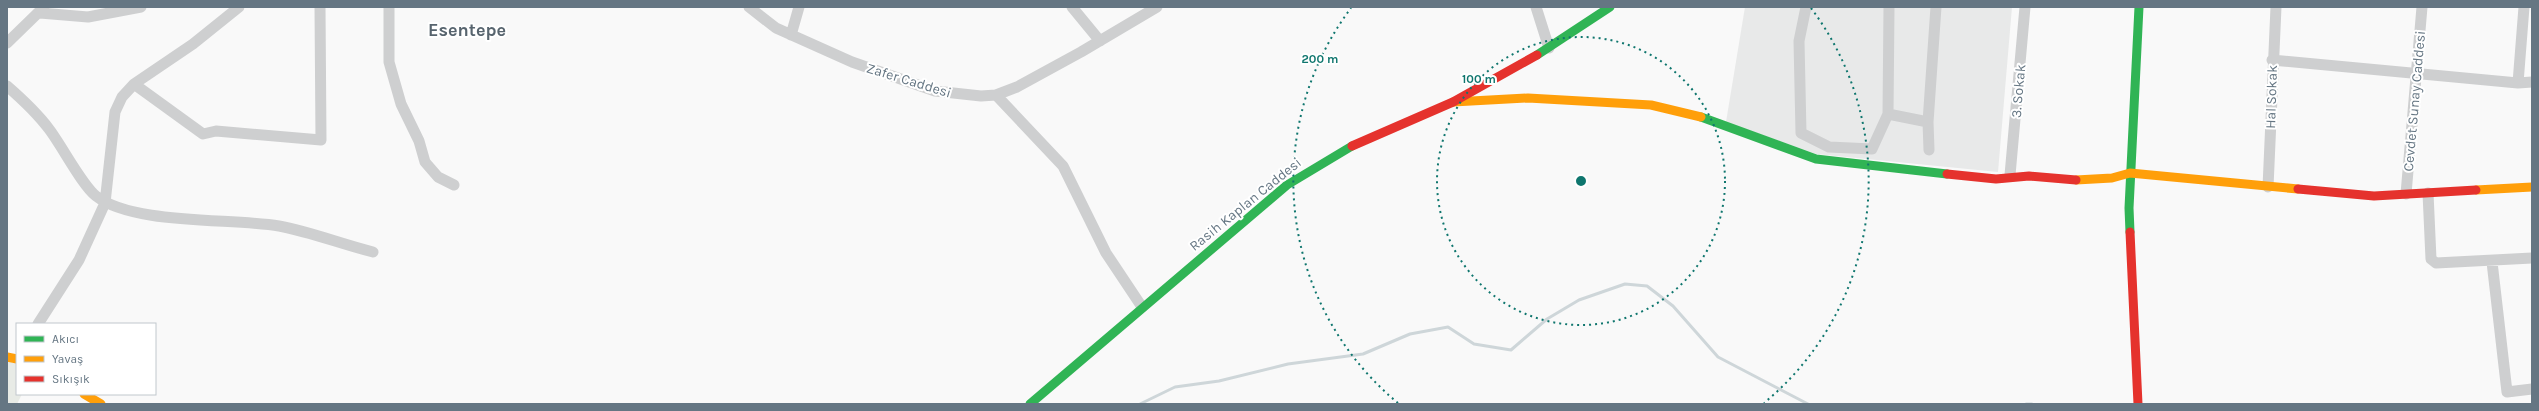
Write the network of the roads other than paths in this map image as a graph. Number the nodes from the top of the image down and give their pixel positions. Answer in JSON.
{"nodes":[{"id":1,"x":141,"y":7,"type":"edge"},
{"id":2,"x":239,"y":7,"type":"edge"},
{"id":3,"x":320,"y":7,"type":"edge"},
{"id":4,"x":389,"y":7,"type":"edge"},
{"id":5,"x":749,"y":7,"type":"edge"},
{"id":6,"x":799,"y":7,"type":"edge"},
{"id":7,"x":1072,"y":7,"type":"edge"},
{"id":8,"x":1157,"y":7,"type":"edge"},
{"id":9,"x":1536,"y":7,"type":"edge"},
{"id":10,"x":1610,"y":7,"type":"edge"},
{"id":11,"x":1806,"y":7,"type":"edge"},
{"id":12,"x":1889,"y":7,"type":"edge"},
{"id":13,"x":1936,"y":7,"type":"edge"},
{"id":14,"x":2025,"y":7,"type":"edge"},
{"id":15,"x":2139,"y":7,"type":"edge"},
{"id":16,"x":2276,"y":7,"type":"edge"},
{"id":17,"x":2422,"y":7,"type":"edge"},
{"id":18,"x":2524,"y":7,"type":"edge"},
{"id":19,"x":42,"y":10,"type":"edge"},
{"id":20,"x":791,"y":35,"type":"junction"},
{"id":21,"x":1100,"y":41,"type":"junction"},
{"id":22,"x":7,"y":43,"type":"edge"},
{"id":23,"x":1550,"y":48,"type":"junction"},
{"id":24,"x":2272,"y":60,"type":"junction"},
{"id":25,"x":2416,"y":74,"type":"junction"},
{"id":26,"x":2532,"y":82,"type":"edge"},
{"id":27,"x":2518,"y":83,"type":"junction"},
{"id":28,"x":134,"y":84,"type":"junction"},
{"id":29,"x":7,"y":86,"type":"edge"},
{"id":30,"x":996,"y":95,"type":"junction"},
{"id":31,"x":1453,"y":102,"type":"junction"},
{"id":32,"x":1888,"y":114,"type":"junction"},
{"id":33,"x":1928,"y":122,"type":"junction"},
{"id":34,"x":1929,"y":150,"type":"dead end"},
{"id":35,"x":2130,"y":173,"type":"junction"},
{"id":36,"x":2010,"y":175,"type":"junction"},
{"id":37,"x":454,"y":185,"type":"dead end"},
{"id":38,"x":2268,"y":187,"type":"junction"},
{"id":39,"x":2532,"y":187,"type":"edge"},
{"id":40,"x":2428,"y":193,"type":"junction"},
{"id":41,"x":2406,"y":194,"type":"junction"},
{"id":42,"x":105,"y":203,"type":"junction"},
{"id":43,"x":373,"y":252,"type":"dead end"},
{"id":44,"x":2532,"y":258,"type":"edge"},
{"id":45,"x":2492,"y":262,"type":"junction"},
{"id":46,"x":1142,"y":307,"type":"junction"},
{"id":47,"x":39,"y":323,"type":"edge"},
{"id":48,"x":2532,"y":389,"type":"edge"},
{"id":49,"x":86,"y":395,"type":"edge"},
{"id":50,"x":101,"y":404,"type":"edge"},
{"id":51,"x":1030,"y":404,"type":"edge"},
{"id":52,"x":2138,"y":404,"type":"edge"}],
"edges":[{"from":1,"to":19,"type":"street"},
{"from":2,"to":28,"type":"street"},
{"from":3,"to":28,"type":"street"},
{"from":4,"to":37,"type":"street"},
{"from":5,"to":20,"type":"street","name":"Zafer Caddesi"},
{"from":6,"to":20,"type":"street"},
{"from":7,"to":21,"type":"street"},
{"from":8,"to":21,"type":"street","name":"Zafer Caddesi"},
{"from":9,"to":23,"type":"street"},
{"from":10,"to":23,"type":"street","name":"Rasih Kaplan Caddesi"},
{"from":11,"to":32,"type":"street"},
{"from":12,"to":32,"type":"street"},
{"from":13,"to":33,"type":"street"},
{"from":14,"to":36,"type":"street","name":"3. Sokak"},
{"from":15,"to":35,"type":"street"},
{"from":16,"to":24,"type":"street","name":"Hal Sokak"},
{"from":17,"to":25,"type":"street","name":"Cevdet Sunay Caddesi"},
{"from":18,"to":27,"type":"street"},
{"from":19,"to":22,"type":"street"},
{"from":20,"to":30,"type":"street","name":"Zafer Caddesi"},
{"from":21,"to":30,"type":"street","name":"Zafer Caddesi"},
{"from":23,"to":31,"type":"street","name":"Rasih Kaplan Caddesi"},
{"from":24,"to":25,"type":"street"},
{"from":24,"to":38,"type":"street","name":"Hal Sokak"},
{"from":25,"to":27,"type":"street"},
{"from":25,"to":41,"type":"street","name":"Cevdet Sunay Caddesi"},
{"from":26,"to":27,"type":"street"},
{"from":28,"to":42,"type":"street"},
{"from":29,"to":42,"type":"street"},
{"from":30,"to":46,"type":"street"},
{"from":31,"to":36,"type":"street"},
{"from":31,"to":46,"type":"street","name":"Rasih Kaplan Caddesi"},
{"from":32,"to":33,"type":"street"},
{"from":33,"to":34,"type":"street"},
{"from":35,"to":36,"type":"street"},
{"from":35,"to":38,"type":"street"},
{"from":35,"to":52,"type":"street"},
{"from":38,"to":41,"type":"street"},
{"from":39,"to":40,"type":"street"},
{"from":40,"to":41,"type":"street"},
{"from":40,"to":45,"type":"street"},
{"from":42,"to":43,"type":"street"},
{"from":42,"to":47,"type":"street"},
{"from":44,"to":45,"type":"street"},
{"from":45,"to":48,"type":"street"},
{"from":46,"to":51,"type":"street","name":"Rasih Kaplan Caddesi"},
{"from":49,"to":50,"type":"street"}]}
